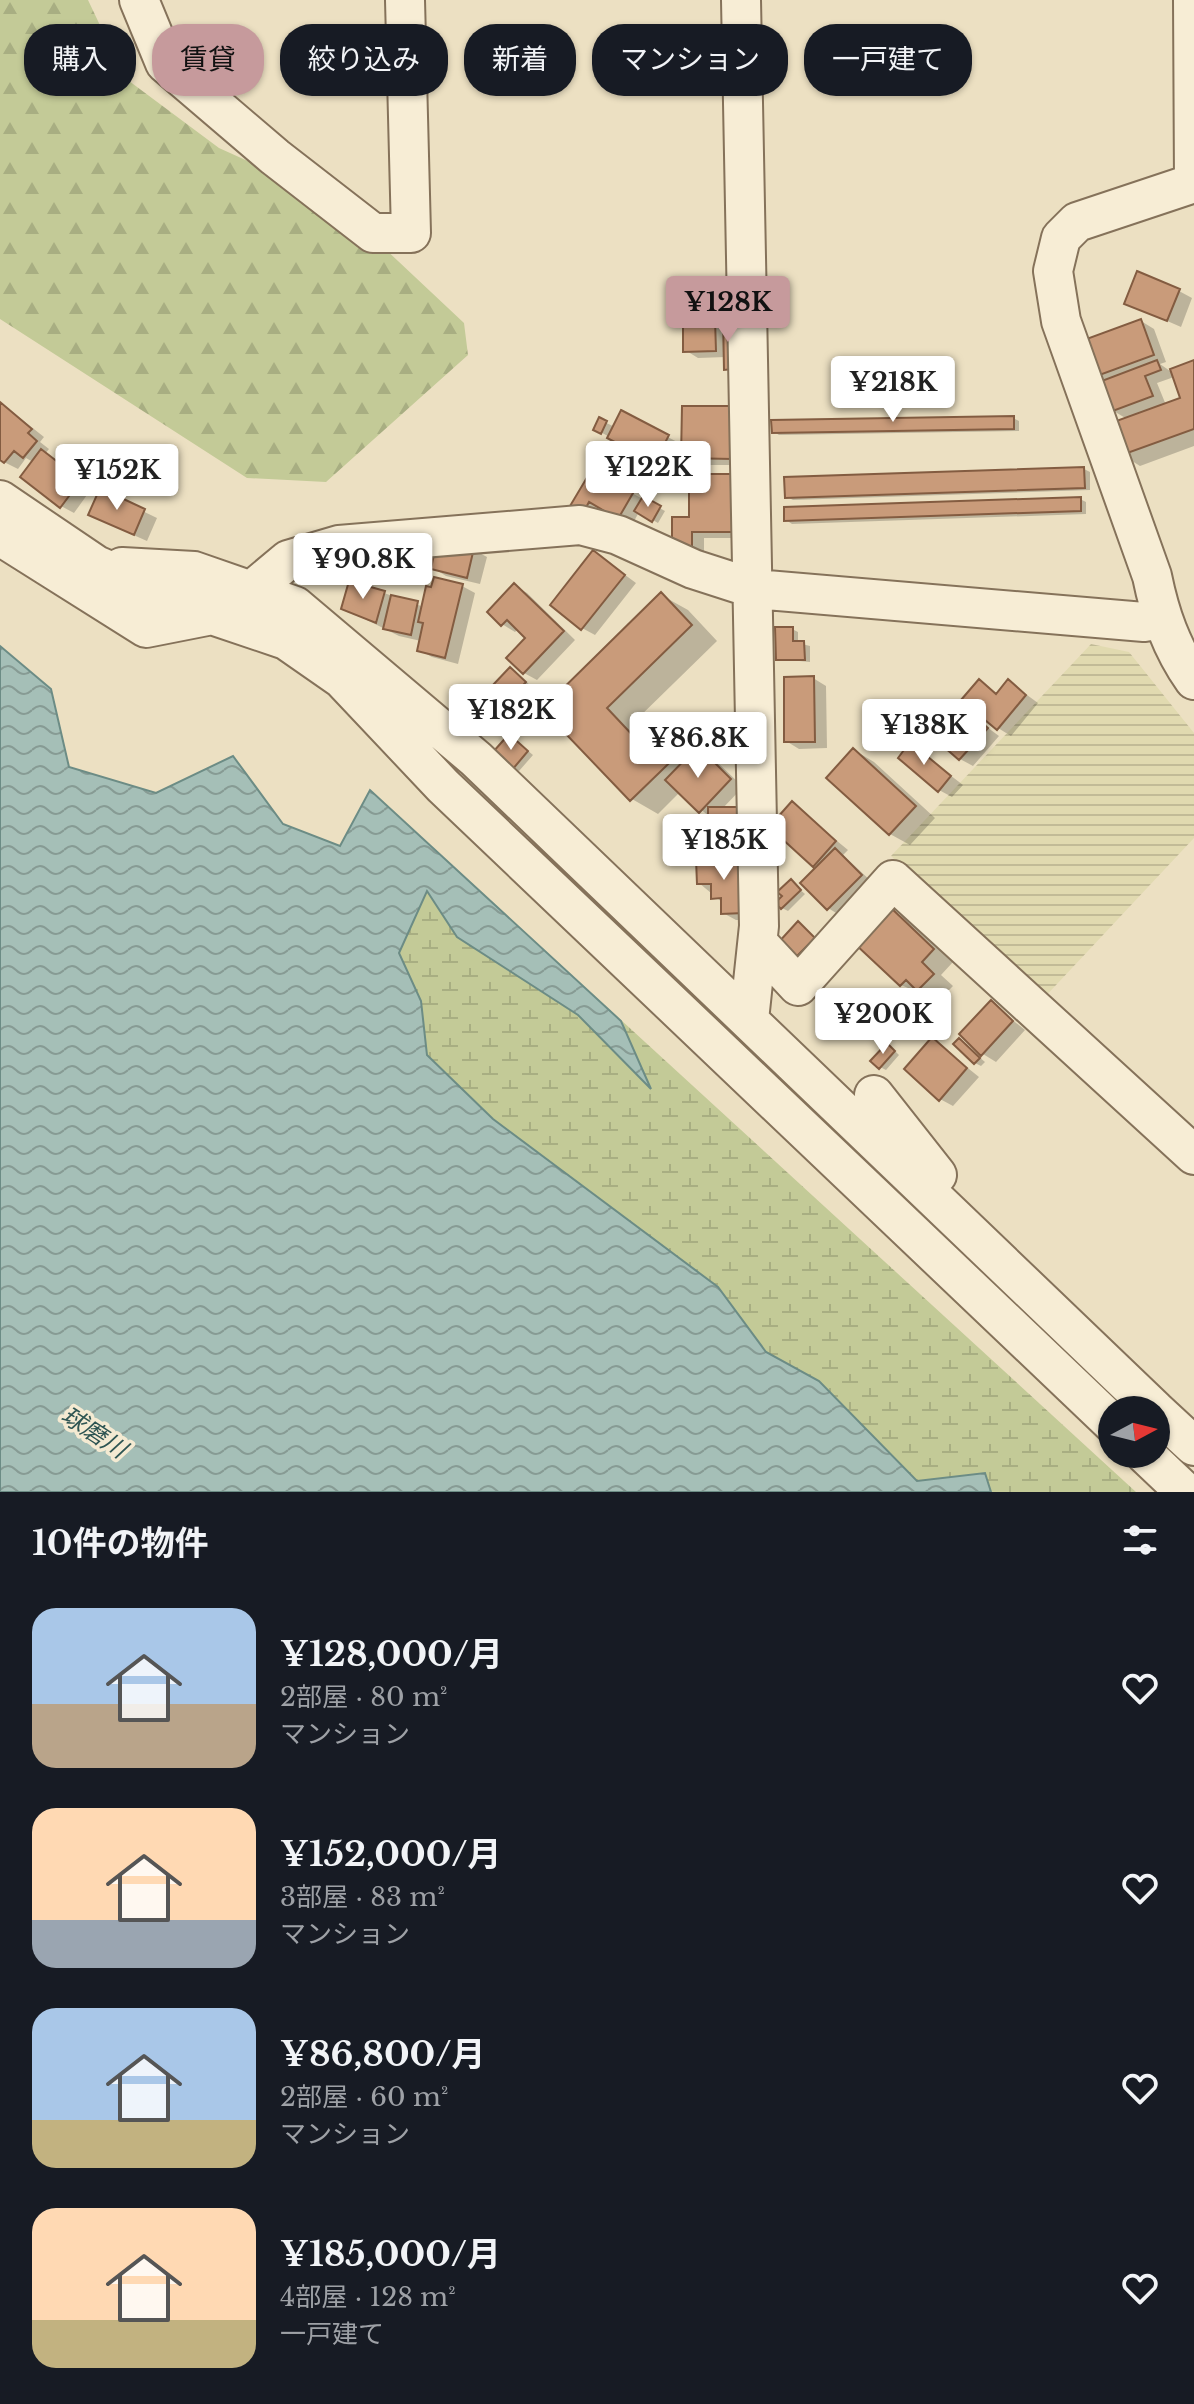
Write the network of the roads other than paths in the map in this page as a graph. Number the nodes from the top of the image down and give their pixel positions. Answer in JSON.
{"nodes":[{"id":1,"x":139,"y":0,"type":"edge"},
{"id":2,"x":405,"y":0,"type":"edge"},
{"id":3,"x":741,"y":0,"type":"edge"},
{"id":4,"x":1193,"y":0,"type":"edge"},
{"id":5,"x":0,"y":500,"type":"edge"},
{"id":6,"x":0,"y":536,"type":"edge"},
{"id":7,"x":96,"y":565,"type":"junction"},
{"id":8,"x":755,"y":589,"type":"junction"},
{"id":9,"x":251,"y":591,"type":"junction"},
{"id":10,"x":212,"y":615,"type":"junction"},
{"id":11,"x":1161,"y":619,"type":"junction"},
{"id":12,"x":1194,"y":680,"type":"edge"},
{"id":13,"x":758,"y":943,"type":"junction"},
{"id":14,"x":749,"y":1020,"type":"junction"},
{"id":15,"x":874,"y":1095,"type":"dead end"},
{"id":16,"x":1194,"y":1155,"type":"edge"},
{"id":17,"x":958,"y":1222,"type":"junction"},
{"id":18,"x":1141,"y":1396,"type":"edge"},
{"id":19,"x":1098,"y":1410,"type":"edge"},
{"id":20,"x":1170,"y":1423,"type":"edge"},
{"id":21,"x":1194,"y":1446,"type":"edge"},
{"id":22,"x":1160,"y":1468,"type":"edge"},
{"id":23,"x":1185,"y":1492,"type":"edge"}],
"edges":[{"from":1,"to":2,"type":"street"},
{"from":3,"to":8,"type":"street"},
{"from":4,"to":11,"type":"street"},
{"from":5,"to":7,"type":"street"},
{"from":6,"to":10,"type":"street"},
{"from":7,"to":9,"type":"street"},
{"from":7,"to":10,"type":"street"},
{"from":8,"to":9,"type":"street"},
{"from":8,"to":11,"type":"street"},
{"from":8,"to":13,"type":"street"},
{"from":9,"to":14,"type":"street"},
{"from":10,"to":19,"type":"street"},
{"from":11,"to":12,"type":"street"},
{"from":13,"to":14,"type":"street"},
{"from":13,"to":16,"type":"street"},
{"from":14,"to":17,"type":"street"},
{"from":15,"to":17,"type":"street"},
{"from":17,"to":18,"type":"street"},
{"from":20,"to":21,"type":"street"},
{"from":22,"to":23,"type":"street"}]}
